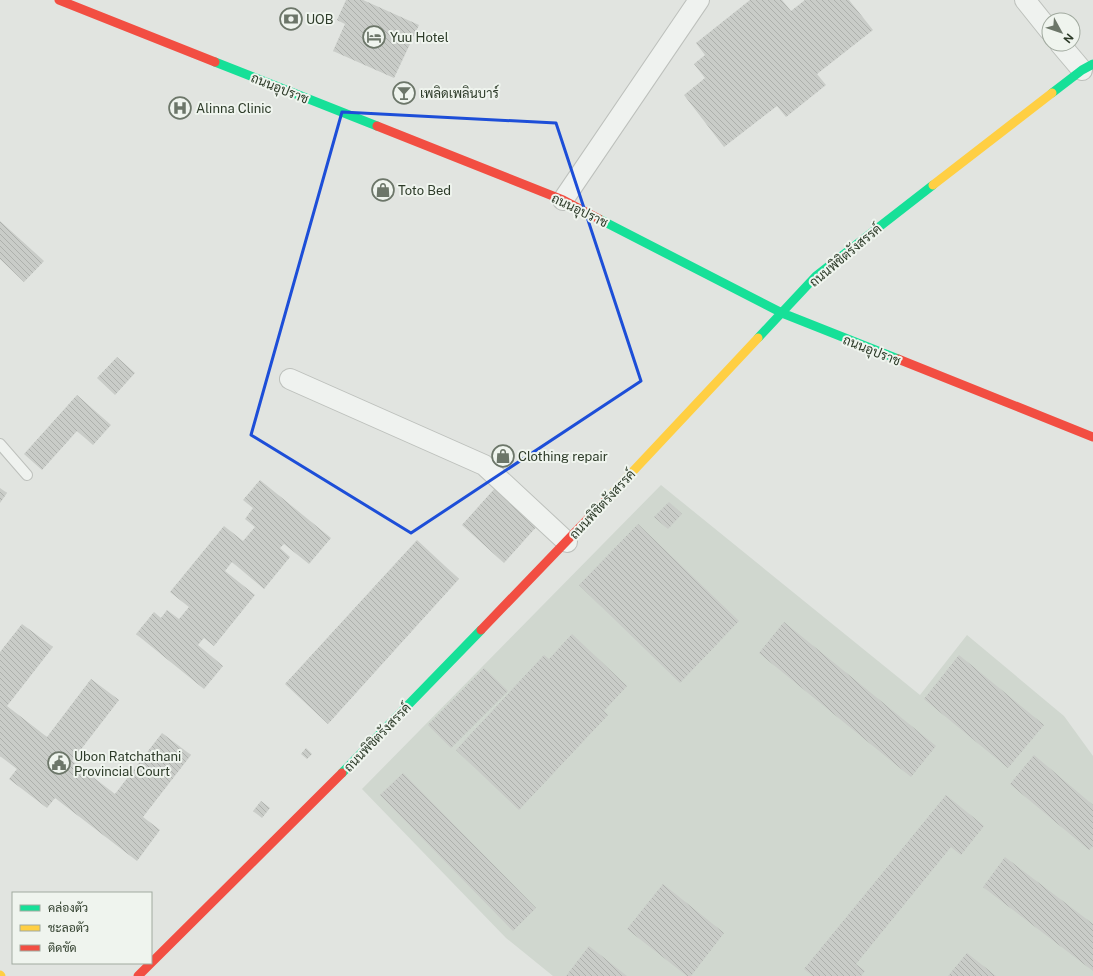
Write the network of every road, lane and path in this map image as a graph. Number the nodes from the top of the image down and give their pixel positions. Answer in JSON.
{"nodes":[{"id":1,"x":59,"y":0,"type":"edge"},
{"id":2,"x":699,"y":0,"type":"edge"},
{"id":3,"x":1025,"y":0,"type":"edge"},
{"id":4,"x":1041,"y":20,"type":"edge"},
{"id":5,"x":1069,"y":52,"type":"edge"},
{"id":6,"x":1087,"y":67,"type":"edge"},
{"id":7,"x":563,"y":200,"type":"junction"},
{"id":8,"x":782,"y":313,"type":"junction"},
{"id":9,"x":290,"y":379,"type":"dead end"},
{"id":10,"x":1093,"y":437,"type":"edge"},
{"id":11,"x":0,"y":444,"type":"edge"},
{"id":12,"x":27,"y":475,"type":"dead end"},
{"id":13,"x":567,"y":542,"type":"junction"},
{"id":14,"x":152,"y":962,"type":"edge"},
{"id":15,"x":150,"y":964,"type":"edge"},
{"id":16,"x":138,"y":976,"type":"edge"}],
"edges":[{"from":1,"to":7,"type":"street","name":"ถนนอุปราช"},
{"from":2,"to":7,"type":"street"},
{"from":3,"to":4,"type":"street"},
{"from":5,"to":6,"type":"street"},
{"from":6,"to":8,"type":"street","name":"ถนนพิชิตรังสรรค์"},
{"from":7,"to":8,"type":"street","name":"ถนนอุปราช"},
{"from":8,"to":10,"type":"street","name":"ถนนอุปราช"},
{"from":8,"to":13,"type":"street","name":"ถนนพิชิตรังสรรค์"},
{"from":9,"to":13,"type":"street"},
{"from":11,"to":12,"type":"lane"},
{"from":13,"to":14,"type":"street","name":"ถนนพิชิตรังสรรค์"},
{"from":15,"to":16,"type":"street","name":"ถนนพิชิตรังสรรค์"}]}
